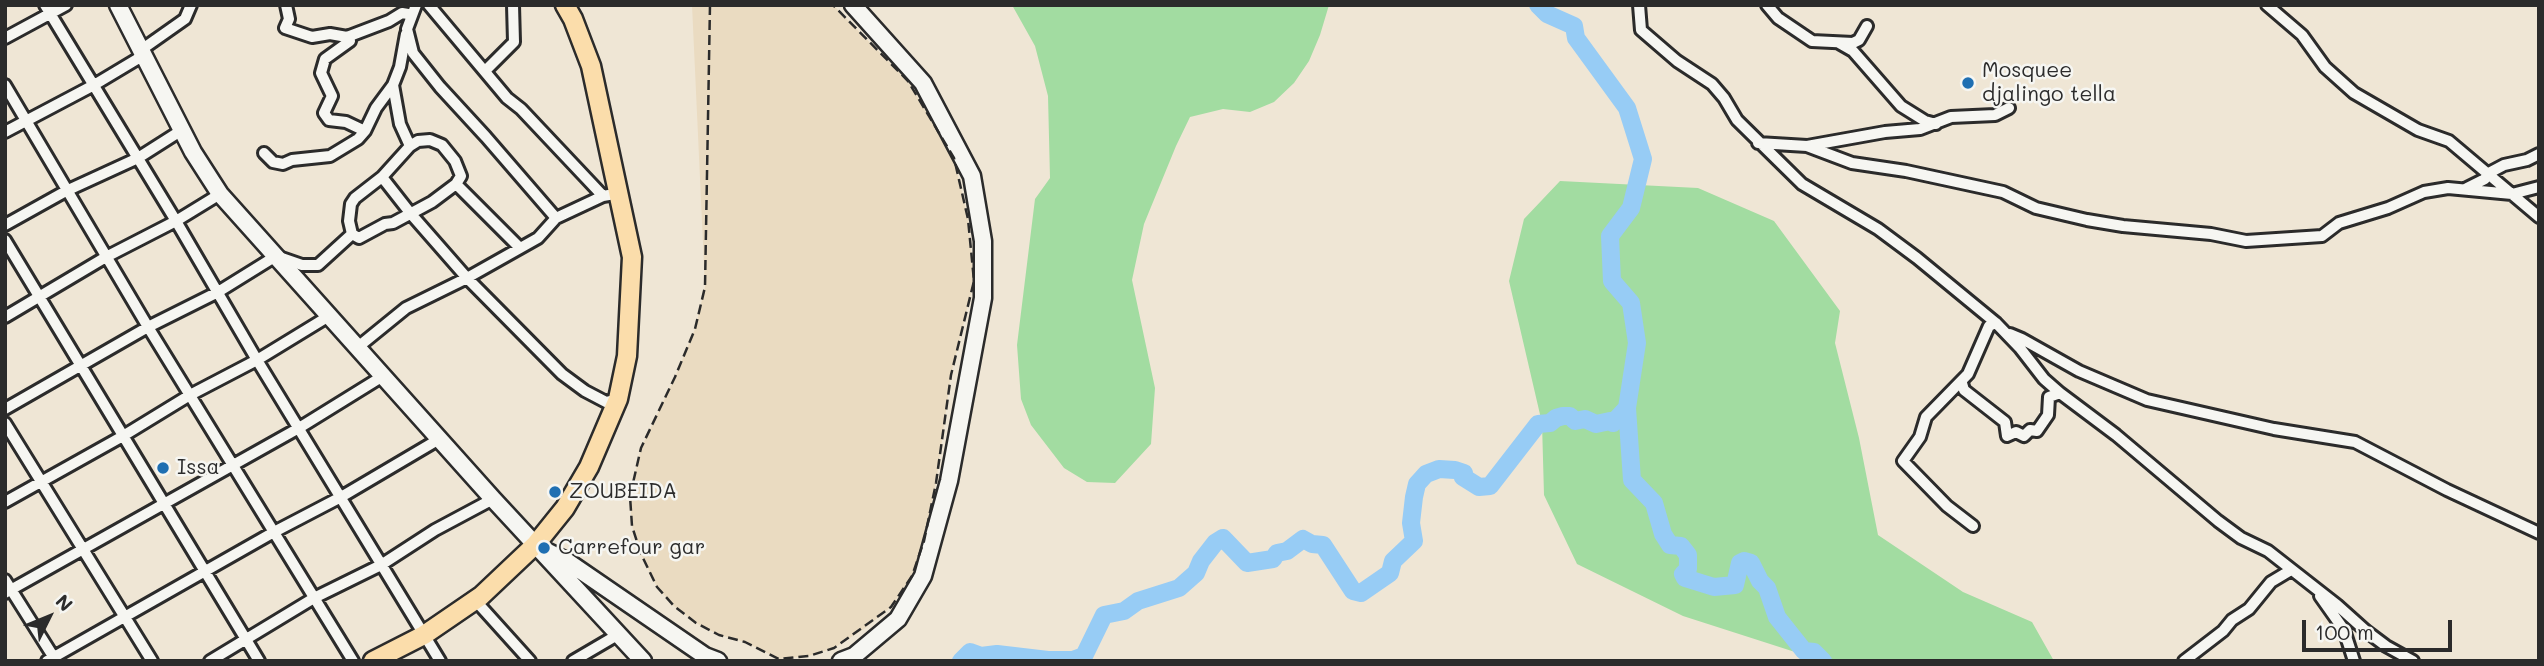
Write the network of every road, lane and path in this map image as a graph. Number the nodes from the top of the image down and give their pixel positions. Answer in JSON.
{"nodes":[{"id":1,"x":66,"y":5,"type":"edge"},
{"id":2,"x":118,"y":5,"type":"edge"},
{"id":3,"x":191,"y":5,"type":"edge"},
{"id":4,"x":286,"y":5,"type":"edge"},
{"id":5,"x":429,"y":5,"type":"edge"},
{"id":6,"x":513,"y":5,"type":"edge"},
{"id":7,"x":565,"y":5,"type":"edge"},
{"id":8,"x":853,"y":5,"type":"edge"},
{"id":9,"x":1639,"y":5,"type":"edge"},
{"id":10,"x":1768,"y":5,"type":"edge"},
{"id":11,"x":2267,"y":5,"type":"edge"},
{"id":12,"x":410,"y":8,"type":"edge"},
{"id":13,"x":48,"y":10,"type":"edge"},
{"id":14,"x":1867,"y":26,"type":"dead end"},
{"id":15,"x":407,"y":29,"type":"junction"},
{"id":16,"x":347,"y":37,"type":"junction"},
{"id":17,"x":5,"y":38,"type":"edge"},
{"id":18,"x":1839,"y":43,"type":"junction"},
{"id":19,"x":142,"y":52,"type":"junction"},
{"id":20,"x":485,"y":71,"type":"junction"},
{"id":21,"x":5,"y":85,"type":"edge"},
{"id":22,"x":94,"y":85,"type":"junction"},
{"id":23,"x":393,"y":85,"type":"junction"},
{"id":24,"x":2009,"y":108,"type":"dead end"},
{"id":25,"x":24,"y":121,"type":"junction"},
{"id":26,"x":1936,"y":124,"type":"junction"},
{"id":27,"x":182,"y":130,"type":"junction"},
{"id":28,"x":365,"y":131,"type":"junction"},
{"id":29,"x":5,"y":132,"type":"edge"},
{"id":30,"x":1758,"y":143,"type":"junction"},
{"id":31,"x":410,"y":146,"type":"junction"},
{"id":32,"x":1807,"y":146,"type":"junction"},
{"id":33,"x":264,"y":153,"type":"dead end"},
{"id":34,"x":2539,"y":154,"type":"edge"},
{"id":35,"x":138,"y":158,"type":"junction"},
{"id":36,"x":2487,"y":174,"type":"junction"},
{"id":37,"x":382,"y":177,"type":"junction"},
{"id":38,"x":456,"y":184,"type":"junction"},
{"id":39,"x":2539,"y":187,"type":"edge"},
{"id":40,"x":2465,"y":188,"type":"junction"},
{"id":41,"x":66,"y":191,"type":"junction"},
{"id":42,"x":220,"y":194,"type":"junction"},
{"id":43,"x":611,"y":194,"type":"junction"},
{"id":44,"x":2512,"y":194,"type":"junction"},
{"id":45,"x":411,"y":214,"type":"junction"},
{"id":46,"x":2539,"y":217,"type":"edge"},
{"id":47,"x":556,"y":218,"type":"junction"},
{"id":48,"x":176,"y":221,"type":"junction"},
{"id":49,"x":5,"y":225,"type":"edge"},
{"id":50,"x":352,"y":234,"type":"junction"},
{"id":51,"x":5,"y":240,"type":"edge"},
{"id":52,"x":520,"y":248,"type":"junction"},
{"id":53,"x":275,"y":256,"type":"junction"},
{"id":54,"x":106,"y":257,"type":"junction"},
{"id":55,"x":467,"y":278,"type":"junction"},
{"id":56,"x":218,"y":292,"type":"junction"},
{"id":57,"x":40,"y":297,"type":"junction"},
{"id":58,"x":330,"y":316,"type":"junction"},
{"id":59,"x":5,"y":317,"type":"edge"},
{"id":60,"x":1996,"y":323,"type":"junction"},
{"id":61,"x":148,"y":327,"type":"junction"},
{"id":62,"x":2007,"y":333,"type":"junction"},
{"id":63,"x":358,"y":346,"type":"junction"},
{"id":64,"x":257,"y":360,"type":"junction"},
{"id":65,"x":80,"y":365,"type":"junction"},
{"id":66,"x":383,"y":376,"type":"junction"},
{"id":67,"x":1962,"y":383,"type":"junction"},
{"id":68,"x":2060,"y":393,"type":"junction"},
{"id":69,"x":190,"y":395,"type":"junction"},
{"id":70,"x":618,"y":399,"type":"junction"},
{"id":71,"x":5,"y":409,"type":"edge"},
{"id":72,"x":5,"y":424,"type":"edge"},
{"id":73,"x":299,"y":428,"type":"junction"},
{"id":74,"x":123,"y":436,"type":"junction"},
{"id":75,"x":441,"y":438,"type":"junction"},
{"id":76,"x":232,"y":464,"type":"junction"},
{"id":77,"x":42,"y":482,"type":"junction"},
{"id":78,"x":341,"y":497,"type":"junction"},
{"id":79,"x":493,"y":499,"type":"junction"},
{"id":80,"x":5,"y":502,"type":"edge"},
{"id":81,"x":164,"y":503,"type":"junction"},
{"id":82,"x":1973,"y":526,"type":"dead end"},
{"id":83,"x":274,"y":532,"type":"junction"},
{"id":84,"x":2539,"y":533,"type":"edge"},
{"id":85,"x":538,"y":546,"type":"junction"},
{"id":86,"x":83,"y":550,"type":"junction"},
{"id":87,"x":381,"y":565,"type":"junction"},
{"id":88,"x":2291,"y":570,"type":"junction"},
{"id":89,"x":206,"y":571,"type":"junction"},
{"id":90,"x":7,"y":587,"type":"edge"},
{"id":91,"x":2318,"y":590,"type":"junction"},
{"id":92,"x":314,"y":598,"type":"junction"},
{"id":93,"x":475,"y":600,"type":"junction"},
{"id":94,"x":126,"y":617,"type":"junction"},
{"id":95,"x":619,"y":634,"type":"junction"},
{"id":96,"x":424,"y":635,"type":"junction"},
{"id":97,"x":246,"y":640,"type":"junction"},
{"id":98,"x":52,"y":660,"type":"edge"},
{"id":99,"x":152,"y":661,"type":"edge"},
{"id":100,"x":210,"y":661,"type":"edge"},
{"id":101,"x":259,"y":661,"type":"edge"},
{"id":102,"x":353,"y":661,"type":"edge"},
{"id":103,"x":373,"y":661,"type":"edge"},
{"id":104,"x":440,"y":661,"type":"edge"},
{"id":105,"x":530,"y":661,"type":"edge"},
{"id":106,"x":573,"y":661,"type":"edge"},
{"id":107,"x":643,"y":661,"type":"edge"},
{"id":108,"x":718,"y":661,"type":"edge"},
{"id":109,"x":841,"y":661,"type":"edge"},
{"id":110,"x":2184,"y":661,"type":"edge"},
{"id":111,"x":2354,"y":661,"type":"edge"},
{"id":112,"x":2413,"y":661,"type":"edge"}],
"edges":[{"from":1,"to":13,"type":"street"},
{"from":2,"to":19,"type":"street"},
{"from":3,"to":19,"type":"street"},
{"from":4,"to":16,"type":"street"},
{"from":5,"to":20,"type":"street"},
{"from":6,"to":20,"type":"street"},
{"from":7,"to":43,"type":"main road"},
{"from":8,"to":109,"type":"street"},
{"from":9,"to":30,"type":"street"},
{"from":10,"to":18,"type":"street"},
{"from":11,"to":36,"type":"street"},
{"from":12,"to":15,"type":"street"},
{"from":12,"to":16,"type":"street"},
{"from":13,"to":17,"type":"street"},
{"from":13,"to":22,"type":"street"},
{"from":14,"to":18,"type":"street"},
{"from":15,"to":23,"type":"street"},
{"from":15,"to":47,"type":"street"},
{"from":16,"to":28,"type":"street"},
{"from":18,"to":26,"type":"street"},
{"from":19,"to":22,"type":"street"},
{"from":19,"to":27,"type":"street"},
{"from":20,"to":43,"type":"street"},
{"from":21,"to":25,"type":"street"},
{"from":22,"to":25,"type":"street"},
{"from":22,"to":35,"type":"street"},
{"from":23,"to":28,"type":"street"},
{"from":23,"to":31,"type":"street"},
{"from":24,"to":26,"type":"street"},
{"from":25,"to":29,"type":"street"},
{"from":25,"to":41,"type":"street"},
{"from":26,"to":32,"type":"street"},
{"from":27,"to":35,"type":"street"},
{"from":27,"to":42,"type":"street"},
{"from":28,"to":33,"type":"street"},
{"from":30,"to":32,"type":"street"},
{"from":30,"to":60,"type":"street"},
{"from":31,"to":37,"type":"street"},
{"from":31,"to":38,"type":"street"},
{"from":32,"to":40,"type":"street"},
{"from":34,"to":36,"type":"street"},
{"from":35,"to":41,"type":"street"},
{"from":35,"to":48,"type":"street"},
{"from":36,"to":40,"type":"street"},
{"from":36,"to":44,"type":"street"},
{"from":37,"to":45,"type":"street"},
{"from":37,"to":50,"type":"street"},
{"from":38,"to":45,"type":"street"},
{"from":38,"to":52,"type":"street"},
{"from":39,"to":44,"type":"street"},
{"from":40,"to":44,"type":"street"},
{"from":41,"to":49,"type":"street"},
{"from":41,"to":54,"type":"street"},
{"from":42,"to":48,"type":"street"},
{"from":42,"to":53,"type":"street"},
{"from":43,"to":47,"type":"street"},
{"from":43,"to":70,"type":"main road"},
{"from":44,"to":46,"type":"street"},
{"from":45,"to":50,"type":"street"},
{"from":45,"to":55,"type":"street"},
{"from":47,"to":52,"type":"street"},
{"from":48,"to":54,"type":"street"},
{"from":48,"to":56,"type":"street"},
{"from":50,"to":53,"type":"street"},
{"from":51,"to":57,"type":"street"},
{"from":52,"to":55,"type":"street"},
{"from":53,"to":56,"type":"street"},
{"from":53,"to":58,"type":"street"},
{"from":54,"to":57,"type":"street"},
{"from":54,"to":61,"type":"street"},
{"from":55,"to":63,"type":"street"},
{"from":55,"to":70,"type":"street"},
{"from":56,"to":61,"type":"street"},
{"from":56,"to":64,"type":"street"},
{"from":57,"to":59,"type":"street"},
{"from":57,"to":65,"type":"street"},
{"from":58,"to":63,"type":"street"},
{"from":58,"to":64,"type":"street"},
{"from":60,"to":62,"type":"street"},
{"from":60,"to":67,"type":"street"},
{"from":61,"to":65,"type":"street"},
{"from":61,"to":69,"type":"street"},
{"from":62,"to":68,"type":"street"},
{"from":62,"to":84,"type":"street"},
{"from":63,"to":66,"type":"street"},
{"from":64,"to":69,"type":"street"},
{"from":64,"to":73,"type":"street"},
{"from":65,"to":71,"type":"street"},
{"from":65,"to":74,"type":"street"},
{"from":66,"to":73,"type":"street"},
{"from":66,"to":75,"type":"street"},
{"from":67,"to":68,"type":"street"},
{"from":67,"to":82,"type":"street"},
{"from":68,"to":88,"type":"street"},
{"from":69,"to":74,"type":"street"},
{"from":69,"to":76,"type":"street"},
{"from":70,"to":85,"type":"main road"},
{"from":72,"to":77,"type":"street"},
{"from":73,"to":76,"type":"street"},
{"from":73,"to":78,"type":"street"},
{"from":74,"to":77,"type":"street"},
{"from":74,"to":81,"type":"street"},
{"from":75,"to":78,"type":"street"},
{"from":75,"to":79,"type":"street"},
{"from":76,"to":81,"type":"street"},
{"from":76,"to":83,"type":"street"},
{"from":77,"to":80,"type":"street"},
{"from":77,"to":86,"type":"street"},
{"from":78,"to":83,"type":"street"},
{"from":78,"to":87,"type":"street"},
{"from":79,"to":85,"type":"street"},
{"from":79,"to":87,"type":"street"},
{"from":81,"to":86,"type":"street"},
{"from":81,"to":89,"type":"street"},
{"from":83,"to":89,"type":"street"},
{"from":83,"to":92,"type":"street"},
{"from":85,"to":93,"type":"main road"},
{"from":85,"to":95,"type":"street"},
{"from":85,"to":108,"type":"street"},
{"from":86,"to":90,"type":"street"},
{"from":86,"to":94,"type":"street"},
{"from":87,"to":92,"type":"street"},
{"from":87,"to":96,"type":"street"},
{"from":88,"to":91,"type":"street"},
{"from":88,"to":110,"type":"street"},
{"from":89,"to":94,"type":"street"},
{"from":89,"to":97,"type":"street"},
{"from":90,"to":98,"type":"street"},
{"from":91,"to":111,"type":"street"},
{"from":91,"to":112,"type":"street"},
{"from":92,"to":97,"type":"street"},
{"from":92,"to":102,"type":"street"},
{"from":93,"to":96,"type":"main road"},
{"from":93,"to":105,"type":"street"},
{"from":94,"to":98,"type":"street"},
{"from":94,"to":99,"type":"street"},
{"from":95,"to":106,"type":"street"},
{"from":95,"to":107,"type":"street"},
{"from":96,"to":103,"type":"main road"},
{"from":96,"to":104,"type":"street"},
{"from":97,"to":100,"type":"street"},
{"from":97,"to":101,"type":"street"}]}
